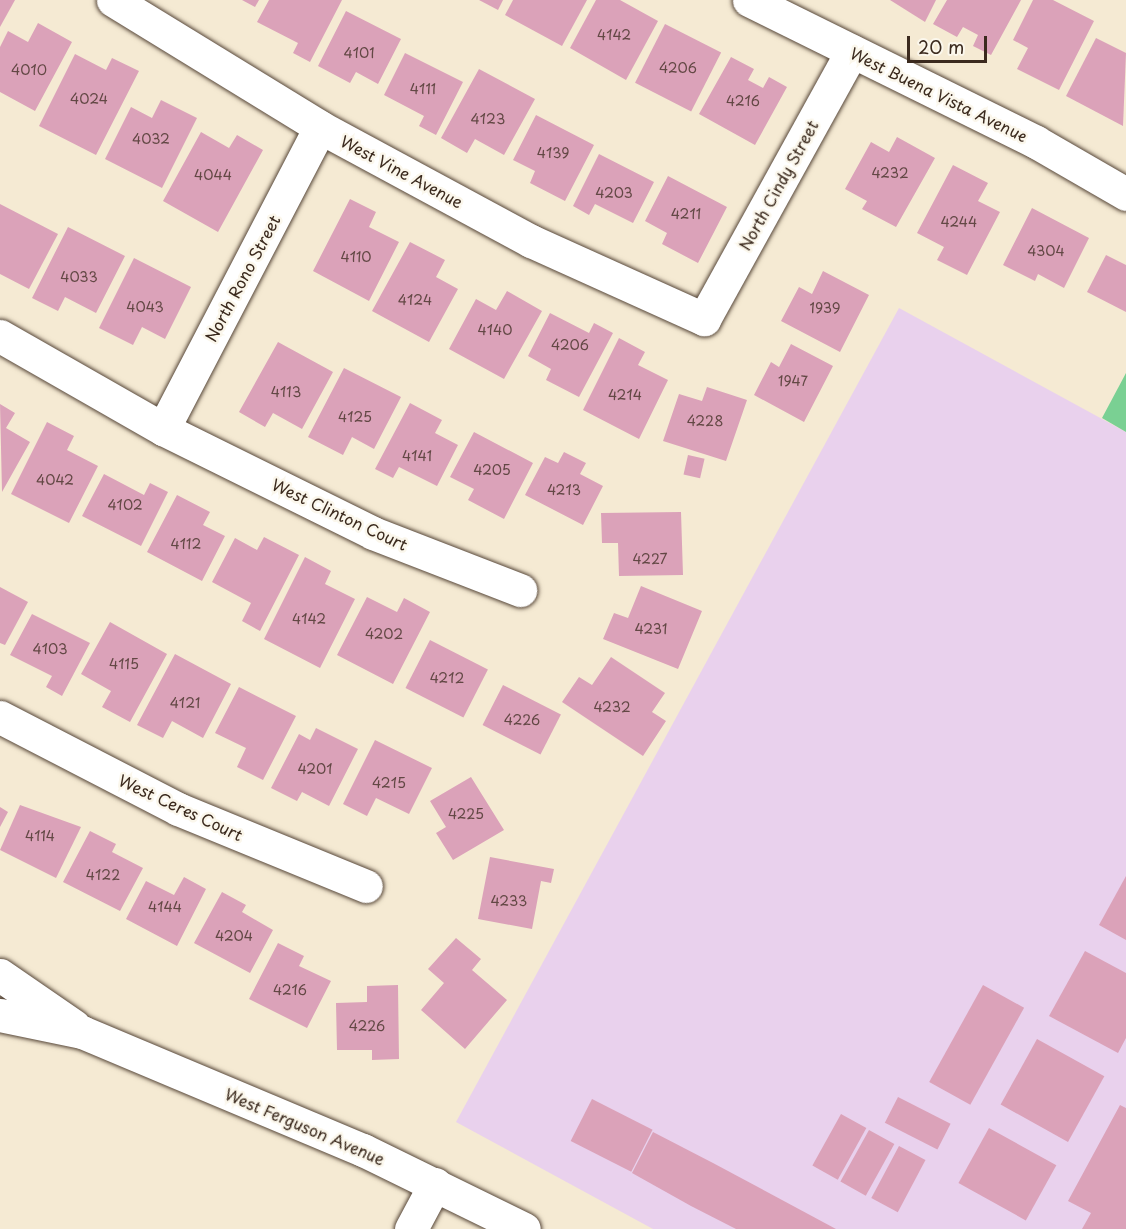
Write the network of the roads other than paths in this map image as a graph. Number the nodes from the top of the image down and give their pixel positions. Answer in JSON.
{"nodes":[{"id":1,"x":113,"y":0,"type":"edge"},
{"id":2,"x":749,"y":0,"type":"edge"},
{"id":3,"x":852,"y":51,"type":"junction"},
{"id":4,"x":320,"y":128,"type":"junction"},
{"id":5,"x":1126,"y":194,"type":"edge"},
{"id":6,"x":704,"y":319,"type":"joint"},
{"id":7,"x":0,"y":336,"type":"edge"},
{"id":8,"x":163,"y":429,"type":"junction"},
{"id":9,"x":520,"y":590,"type":"dead end"},
{"id":10,"x":0,"y":717,"type":"edge"},
{"id":11,"x":366,"y":886,"type":"dead end"},
{"id":12,"x":0,"y":975,"type":"edge"},
{"id":13,"x":0,"y":1016,"type":"edge"},
{"id":14,"x":82,"y":1032,"type":"junction"},
{"id":15,"x":435,"y":1184,"type":"junction"},
{"id":16,"x":411,"y":1229,"type":"edge"},
{"id":17,"x":524,"y":1229,"type":"edge"}],
"edges":[{"from":1,"to":4,"type":"street","name":"West Vine Avenue"},
{"from":2,"to":3,"type":"street","name":"West Buena Vista Avenue"},
{"from":3,"to":5,"type":"street","name":"West Buena Vista Avenue"},
{"from":3,"to":6,"type":"street","name":"North Cindy Street"},
{"from":4,"to":6,"type":"street","name":"West Vine Avenue"},
{"from":4,"to":8,"type":"street","name":"North Rono Street"},
{"from":7,"to":8,"type":"street","name":"West Clinton Court"},
{"from":8,"to":9,"type":"street","name":"West Clinton Court"},
{"from":10,"to":11,"type":"street","name":"West Ceres Court"},
{"from":12,"to":14,"type":"street","name":"West Ferguson Avenue"},
{"from":13,"to":14,"type":"street","name":"West Ferguson Avenue"},
{"from":14,"to":15,"type":"street","name":"West Ferguson Avenue"},
{"from":15,"to":16,"type":"street"},
{"from":15,"to":17,"type":"street","name":"West Ferguson Avenue"}]}
